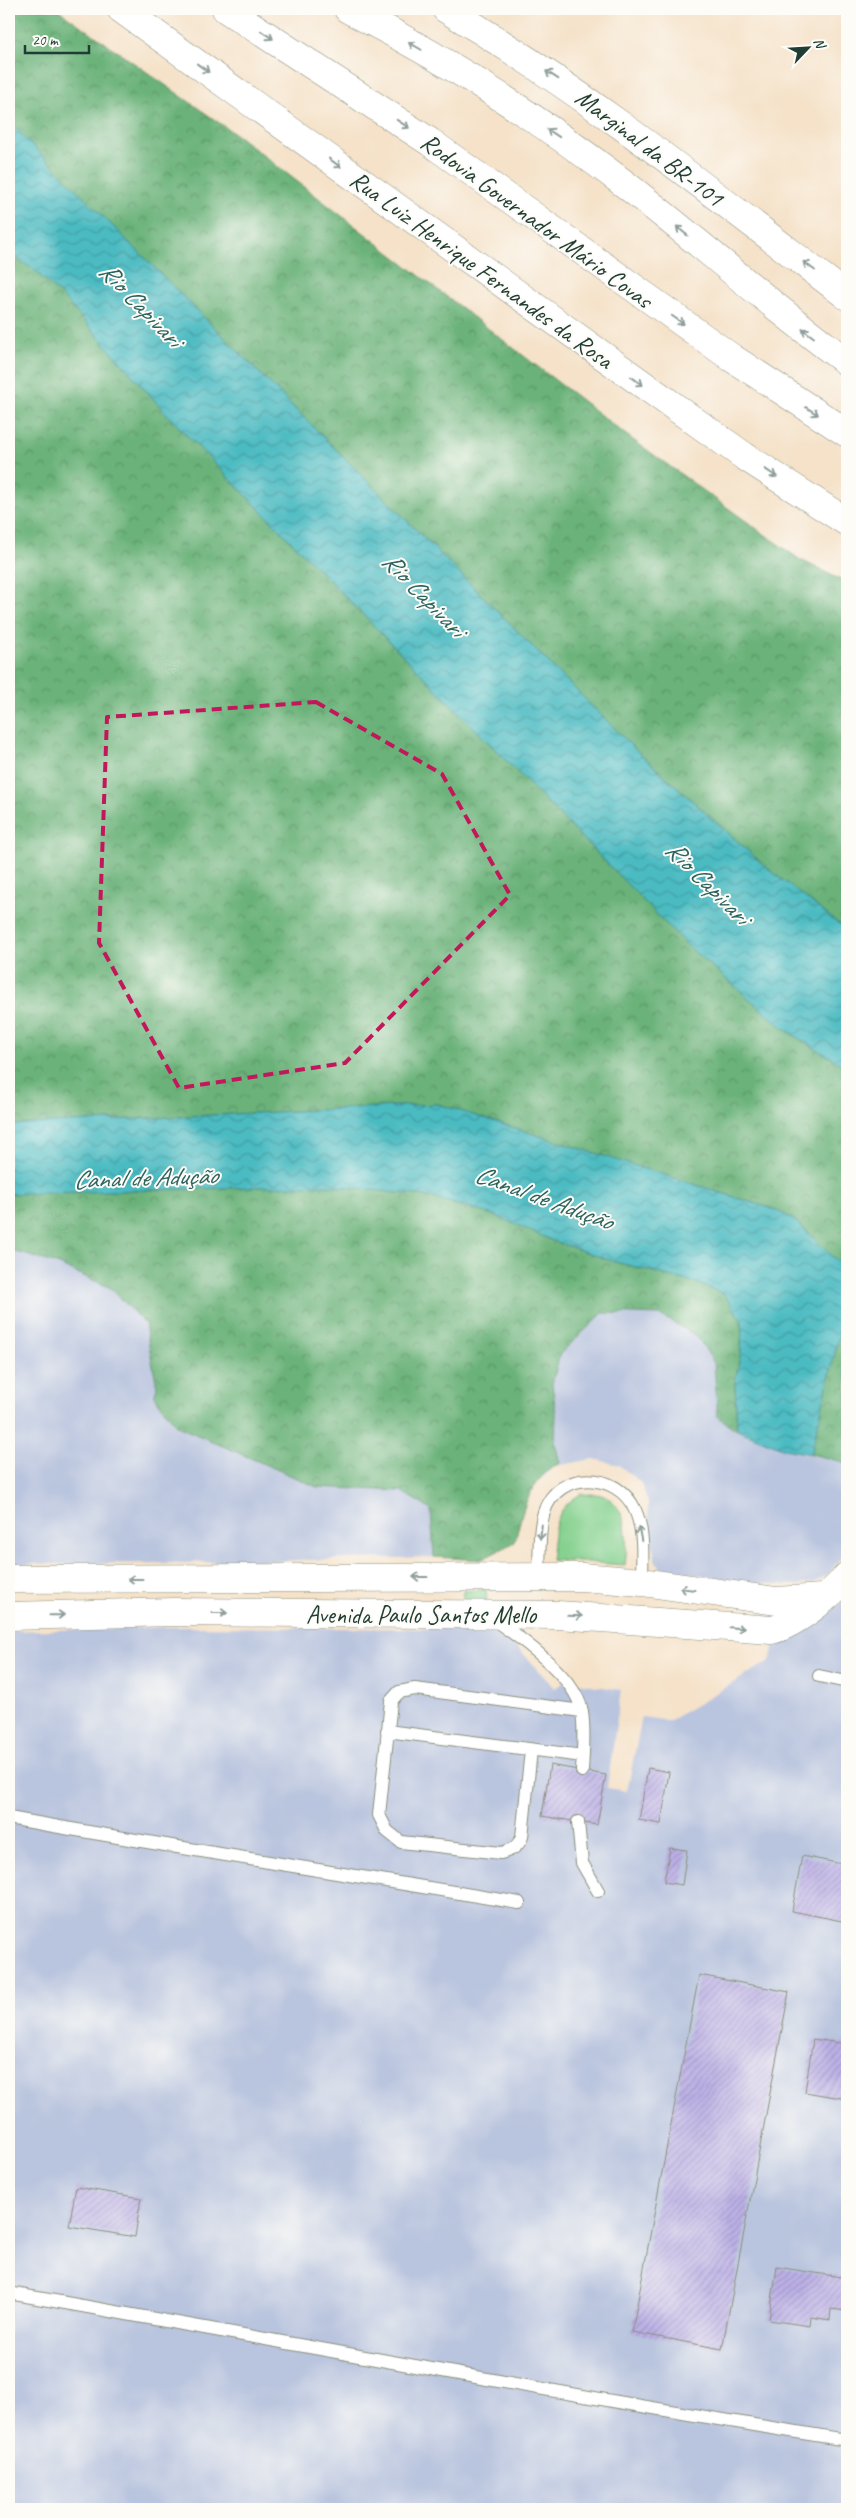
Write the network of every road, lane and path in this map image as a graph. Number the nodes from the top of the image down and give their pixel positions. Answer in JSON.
{"nodes":[{"id":1,"x":121,"y":9,"type":"edge"},
{"id":2,"x":226,"y":9,"type":"edge"},
{"id":3,"x":348,"y":9,"type":"edge"},
{"id":4,"x":446,"y":9,"type":"edge"},
{"id":5,"x":847,"y":296,"type":"edge"},
{"id":6,"x":847,"y":362,"type":"edge"},
{"id":7,"x":847,"y":433,"type":"edge"},
{"id":8,"x":847,"y":522,"type":"edge"},
{"id":9,"x":847,"y":1576,"type":"edge"},
{"id":10,"x":475,"y":1577,"type":"junction"},
{"id":11,"x":539,"y":1577,"type":"junction"},
{"id":12,"x":176,"y":1579,"type":"junction"},
{"id":13,"x":9,"y":1580,"type":"edge"},
{"id":14,"x":642,"y":1582,"type":"junction"},
{"id":15,"x":822,"y":1598,"type":"junction"},
{"id":16,"x":175,"y":1612,"type":"junction"},
{"id":17,"x":475,"y":1615,"type":"junction"},
{"id":18,"x":9,"y":1616,"type":"edge"},
{"id":19,"x":639,"y":1620,"type":"junction"},
{"id":20,"x":819,"y":1676,"type":"dead end"},
{"id":21,"x":847,"y":1682,"type":"edge"},
{"id":22,"x":582,"y":1711,"type":"junction"},
{"id":23,"x":387,"y":1731,"type":"junction"},
{"id":24,"x":531,"y":1750,"type":"junction"},
{"id":25,"x":583,"y":1756,"type":"junction"},
{"id":26,"x":582,"y":1770,"type":"dead end"},
{"id":27,"x":9,"y":1818,"type":"edge"},
{"id":28,"x":578,"y":1822,"type":"dead end"},
{"id":29,"x":598,"y":1891,"type":"dead end"},
{"id":30,"x":519,"y":1903,"type":"dead end"},
{"id":31,"x":9,"y":2292,"type":"edge"},
{"id":32,"x":847,"y":2440,"type":"edge"}],
"edges":[{"from":1,"to":8,"type":"main road","name":"Rua Luiz Henrique Fernandes da Rosa","one_way":true},
{"from":2,"to":7,"type":"main road","name":"Rodovia Governador Mário Covas","one_way":true},
{"from":6,"to":3,"type":"main road","one_way":true},
{"from":5,"to":4,"type":"main road","name":"Marginal da BR-101","one_way":true},
{"from":9,"to":15,"type":"main road","name":"Avenida Paulo Santos Mello"},
{"from":10,"to":11,"type":"main road","name":"Avenida Paulo Santos Mello"},
{"from":10,"to":12,"type":"main road","name":"Avenida Paulo Santos Mello","one_way":true},
{"from":10,"to":17,"type":"main road"},
{"from":11,"to":14,"type":"main road","name":"Avenida Paulo Santos Mello"},
{"from":14,"to":11,"type":"lane","one_way":true},
{"from":12,"to":13,"type":"main road","name":"Avenida Paulo Santos Mello","one_way":true},
{"from":12,"to":16,"type":"main road"},
{"from":15,"to":14,"type":"main road","name":"Avenida Paulo Santos Mello","one_way":true},
{"from":14,"to":19,"type":"main road"},
{"from":19,"to":15,"type":"main road","name":"Avenida Paulo Santos Mello","one_way":true},
{"from":16,"to":17,"type":"main road","name":"Avenida Paulo Santos Mello","one_way":true},
{"from":18,"to":16,"type":"main road","name":"Avenida Paulo Santos Mello","one_way":true},
{"from":17,"to":19,"type":"main road","name":"Avenida Paulo Santos Mello","one_way":true},
{"from":17,"to":22,"type":"lane"},
{"from":20,"to":21,"type":"lane"},
{"from":22,"to":23,"type":"lane"},
{"from":22,"to":25,"type":"lane"},
{"from":23,"to":24,"type":"lane"},
{"from":23,"to":24,"type":"lane"},
{"from":24,"to":25,"type":"lane"},
{"from":25,"to":26,"type":"lane"},
{"from":27,"to":30,"type":"lane"},
{"from":28,"to":29,"type":"lane"},
{"from":31,"to":32,"type":"lane"}]}
